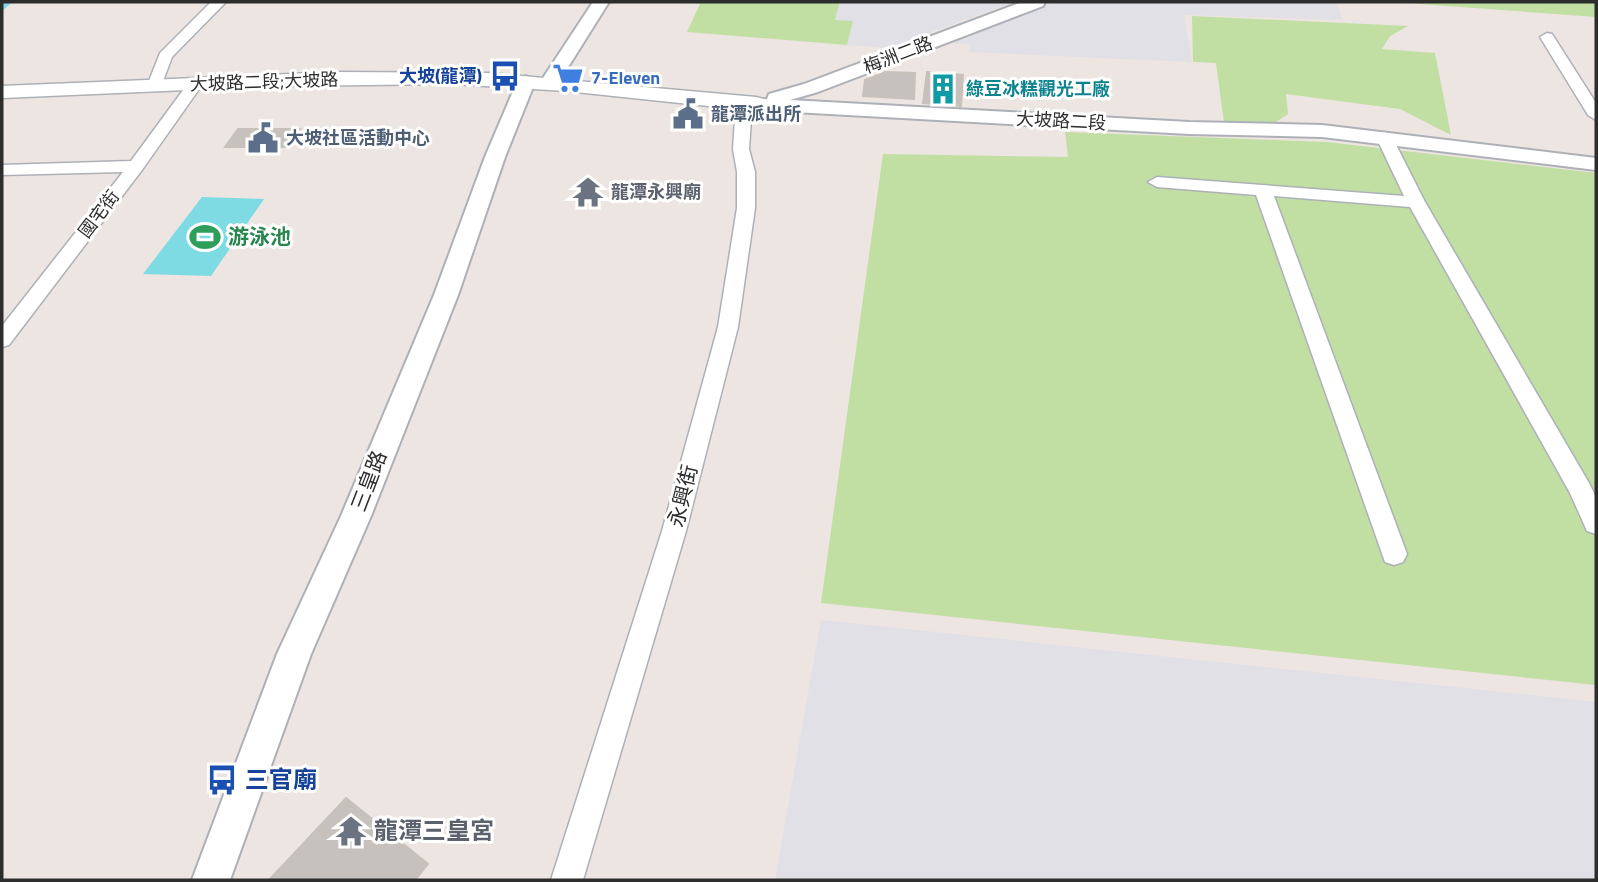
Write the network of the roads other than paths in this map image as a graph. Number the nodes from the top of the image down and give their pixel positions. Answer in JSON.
{"nodes":[{"id":1,"x":219,"y":2,"type":"edge"},
{"id":2,"x":601,"y":2,"type":"edge"},
{"id":3,"x":1037,"y":2,"type":"edge"},
{"id":4,"x":1546,"y":37,"type":"dead end"},
{"id":5,"x":537,"y":83,"type":"junction"},
{"id":6,"x":194,"y":85,"type":"junction"},
{"id":7,"x":155,"y":86,"type":"junction"},
{"id":8,"x":2,"y":92,"type":"edge"},
{"id":9,"x":750,"y":103,"type":"junction"},
{"id":10,"x":1596,"y":115,"type":"edge"},
{"id":11,"x":1384,"y":137,"type":"junction"},
{"id":12,"x":1596,"y":164,"type":"edge"},
{"id":13,"x":136,"y":166,"type":"junction"},
{"id":14,"x":2,"y":170,"type":"edge"},
{"id":15,"x":1157,"y":182,"type":"dead end"},
{"id":16,"x":1263,"y":191,"type":"junction"},
{"id":17,"x":1416,"y":202,"type":"junction"},
{"id":18,"x":2,"y":340,"type":"edge"},
{"id":19,"x":1596,"y":524,"type":"edge"},
{"id":20,"x":1394,"y":554,"type":"dead end"},
{"id":21,"x":211,"y":880,"type":"edge"},
{"id":22,"x":568,"y":880,"type":"edge"}],
"edges":[{"from":1,"to":7,"type":"street"},
{"from":2,"to":5,"type":"street","name":"三皇路"},
{"from":3,"to":9,"type":"street","name":"梅洲二路"},
{"from":4,"to":10,"type":"street"},
{"from":5,"to":6,"type":"main road","name":"大坡路二段;大坡路"},
{"from":5,"to":9,"type":"main road","name":"大坡路二段"},
{"from":5,"to":21,"type":"street","name":"三皇路"},
{"from":6,"to":7,"type":"main road","name":"大坡路二段;大坡路"},
{"from":6,"to":13,"type":"street","name":"國宅街"},
{"from":7,"to":8,"type":"main road","name":"大坡路二段;大坡路"},
{"from":9,"to":11,"type":"street","name":"大坡路二段"},
{"from":9,"to":22,"type":"street","name":"永興街"},
{"from":11,"to":12,"type":"street","name":"大坡路二段"},
{"from":11,"to":17,"type":"street"},
{"from":13,"to":14,"type":"street"},
{"from":13,"to":18,"type":"street","name":"國宅街"},
{"from":15,"to":16,"type":"street"},
{"from":16,"to":17,"type":"street"},
{"from":16,"to":20,"type":"street"},
{"from":17,"to":19,"type":"street"}]}
